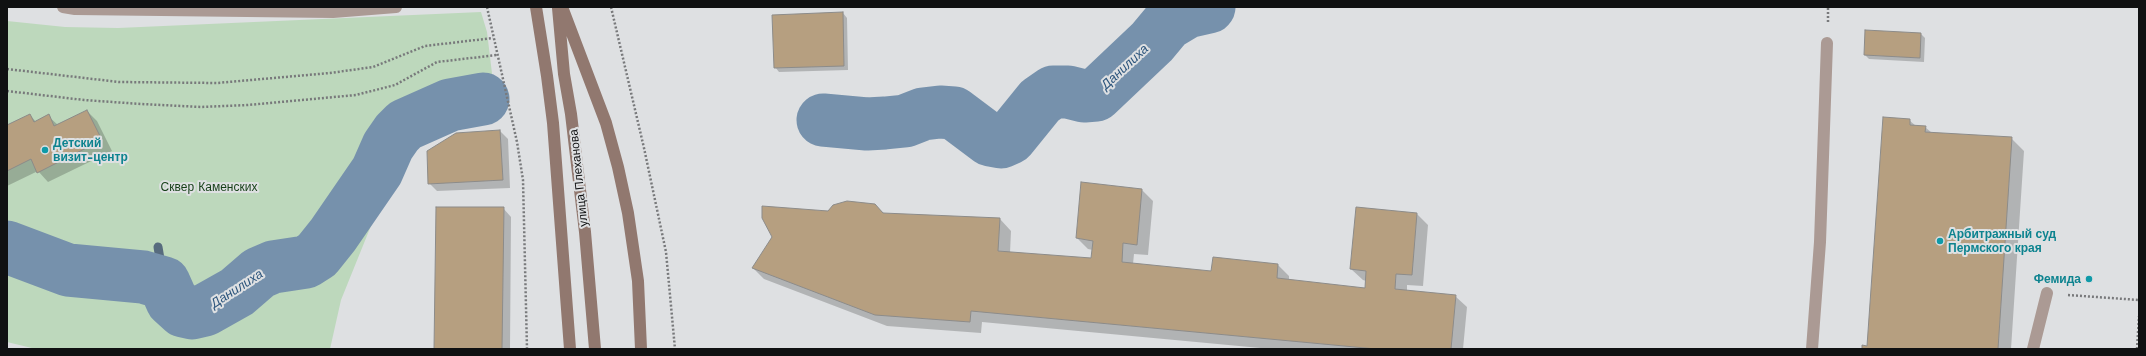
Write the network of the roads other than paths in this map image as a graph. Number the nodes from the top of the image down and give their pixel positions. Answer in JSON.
{"nodes":[{"id":1,"x":63,"y":7,"type":"edge"},
{"id":2,"x":396,"y":7,"type":"edge"},
{"id":3,"x":536,"y":7,"type":"edge"},
{"id":4,"x":558,"y":7,"type":"edge"},
{"id":5,"x":562,"y":7,"type":"edge"},
{"id":6,"x":332,"y":9,"type":"edge"},
{"id":7,"x":1827,"y":43,"type":"dead end"},
{"id":8,"x":2047,"y":293,"type":"road end"},
{"id":9,"x":570,"y":349,"type":"edge"},
{"id":10,"x":595,"y":349,"type":"edge"},
{"id":11,"x":641,"y":349,"type":"edge"},
{"id":12,"x":1812,"y":349,"type":"edge"},
{"id":13,"x":2033,"y":349,"type":"edge"}],
"edges":[{"from":1,"to":6,"type":"street"},
{"from":2,"to":6,"type":"street"},
{"from":3,"to":9,"type":"main road"},
{"from":4,"to":10,"type":"main road","name":"улица Плеханова"},
{"from":5,"to":11,"type":"main road"},
{"from":7,"to":12,"type":"street"},
{"from":8,"to":13,"type":"street"}]}
